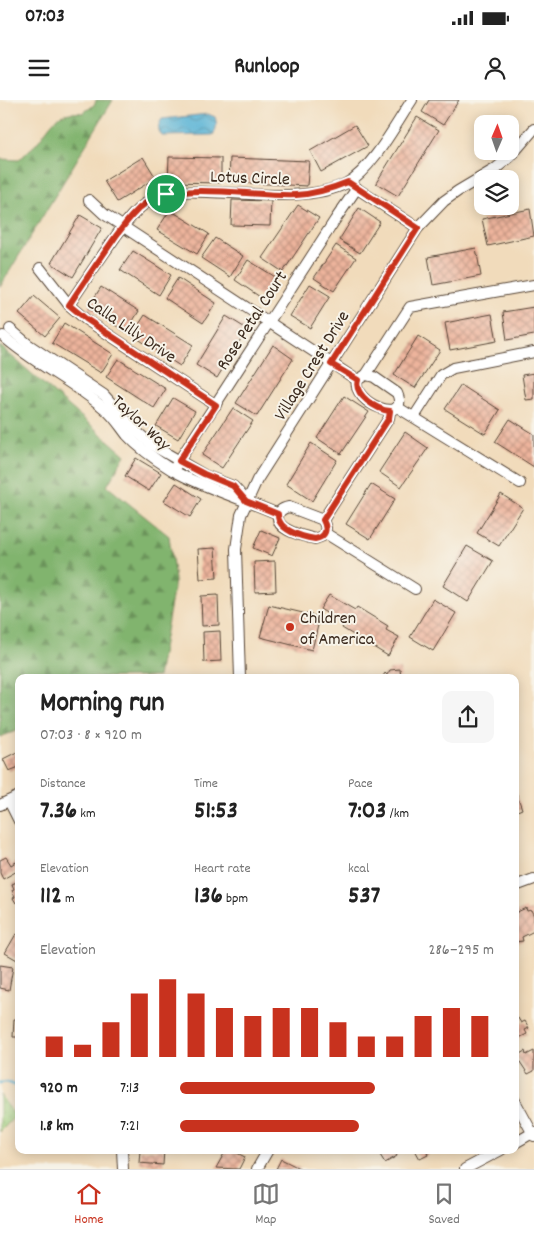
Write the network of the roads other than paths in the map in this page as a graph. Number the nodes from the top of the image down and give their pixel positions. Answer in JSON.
{"nodes":[{"id":1,"x":412,"y":100,"type":"edge"},
{"id":2,"x":534,"y":129,"type":"edge"},
{"id":3,"x":348,"y":182,"type":"junction"},
{"id":4,"x":357,"y":188,"type":"junction"},
{"id":5,"x":89,"y":200,"type":"dead end"},
{"id":6,"x":123,"y":227,"type":"junction"},
{"id":7,"x":418,"y":228,"type":"junction"},
{"id":8,"x":40,"y":268,"type":"dead end"},
{"id":9,"x":534,"y":285,"type":"edge"},
{"id":10,"x":69,"y":305,"type":"junction"},
{"id":11,"x":269,"y":323,"type":"junction"},
{"id":12,"x":6,"y":332,"type":"dead end"},
{"id":13,"x":534,"y":352,"type":"edge"},
{"id":14,"x":331,"y":364,"type":"junction"},
{"id":15,"x":362,"y":378,"type":"junction"},
{"id":16,"x":216,"y":405,"type":"junction"},
{"id":17,"x":394,"y":409,"type":"junction"},
{"id":18,"x":414,"y":417,"type":"junction"},
{"id":19,"x":176,"y":466,"type":"junction"},
{"id":20,"x":520,"y":484,"type":"dead end"},
{"id":21,"x":246,"y":501,"type":"junction"},
{"id":22,"x":278,"y":514,"type":"junction"},
{"id":23,"x":323,"y":520,"type":"junction"},
{"id":24,"x":325,"y":533,"type":"junction"},
{"id":25,"x":415,"y":589,"type":"dead end"},
{"id":26,"x":240,"y":674,"type":"edge"},
{"id":27,"x":4,"y":803,"type":"edge"},
{"id":28,"x":15,"y":815,"type":"edge"},
{"id":29,"x":534,"y":879,"type":"edge"},
{"id":30,"x":519,"y":885,"type":"edge"},
{"id":31,"x":519,"y":1107,"type":"edge"},
{"id":32,"x":534,"y":1134,"type":"edge"},
{"id":33,"x":519,"y":1141,"type":"edge"},
{"id":34,"x":122,"y":1154,"type":"edge"},
{"id":35,"x":266,"y":1154,"type":"edge"},
{"id":36,"x":493,"y":1154,"type":"edge"},
{"id":37,"x":123,"y":1169,"type":"edge"},
{"id":38,"x":257,"y":1169,"type":"edge"},
{"id":39,"x":465,"y":1169,"type":"edge"}],
"edges":[{"from":1,"to":3,"type":"street","name":"Lotus Circle"},
{"from":2,"to":7,"type":"street","name":"Village Crest Drive"},
{"from":3,"to":4,"type":"street"},
{"from":3,"to":6,"type":"street","name":"Lotus Circle"},
{"from":4,"to":7,"type":"street"},
{"from":4,"to":11,"type":"street","name":"Rose Petal Court"},
{"from":5,"to":6,"type":"street"},
{"from":6,"to":10,"type":"street","name":"Lotus Circle"},
{"from":6,"to":11,"type":"street"},
{"from":7,"to":14,"type":"street","name":"Village Crest Drive"},
{"from":8,"to":10,"type":"street","name":"Calla Lilly Drive"},
{"from":9,"to":15,"type":"street"},
{"from":10,"to":16,"type":"street","name":"Calla Lilly Drive"},
{"from":11,"to":14,"type":"street"},
{"from":11,"to":16,"type":"street","name":"Rose Petal Court"},
{"from":12,"to":19,"type":"street","name":"Taylor Way"},
{"from":13,"to":18,"type":"street"},
{"from":14,"to":15,"type":"street"},
{"from":14,"to":21,"type":"street","name":"Village Crest Drive"},
{"from":15,"to":17,"type":"street"},
{"from":15,"to":17,"type":"street"},
{"from":16,"to":19,"type":"street","name":"Rose Petal Court"},
{"from":17,"to":18,"type":"street"},
{"from":17,"to":23,"type":"street"},
{"from":18,"to":20,"type":"street"},
{"from":19,"to":21,"type":"street","name":"Taylor Way"},
{"from":21,"to":22,"type":"street"},
{"from":21,"to":26,"type":"street","name":"Village Crest Drive"},
{"from":22,"to":23,"type":"street"},
{"from":22,"to":24,"type":"street"},
{"from":23,"to":24,"type":"street"},
{"from":24,"to":25,"type":"street"},
{"from":27,"to":28,"type":"street"},
{"from":29,"to":30,"type":"street"},
{"from":31,"to":32,"type":"street"},
{"from":32,"to":33,"type":"street"},
{"from":34,"to":37,"type":"street"},
{"from":35,"to":38,"type":"street"},
{"from":36,"to":39,"type":"street"}]}
